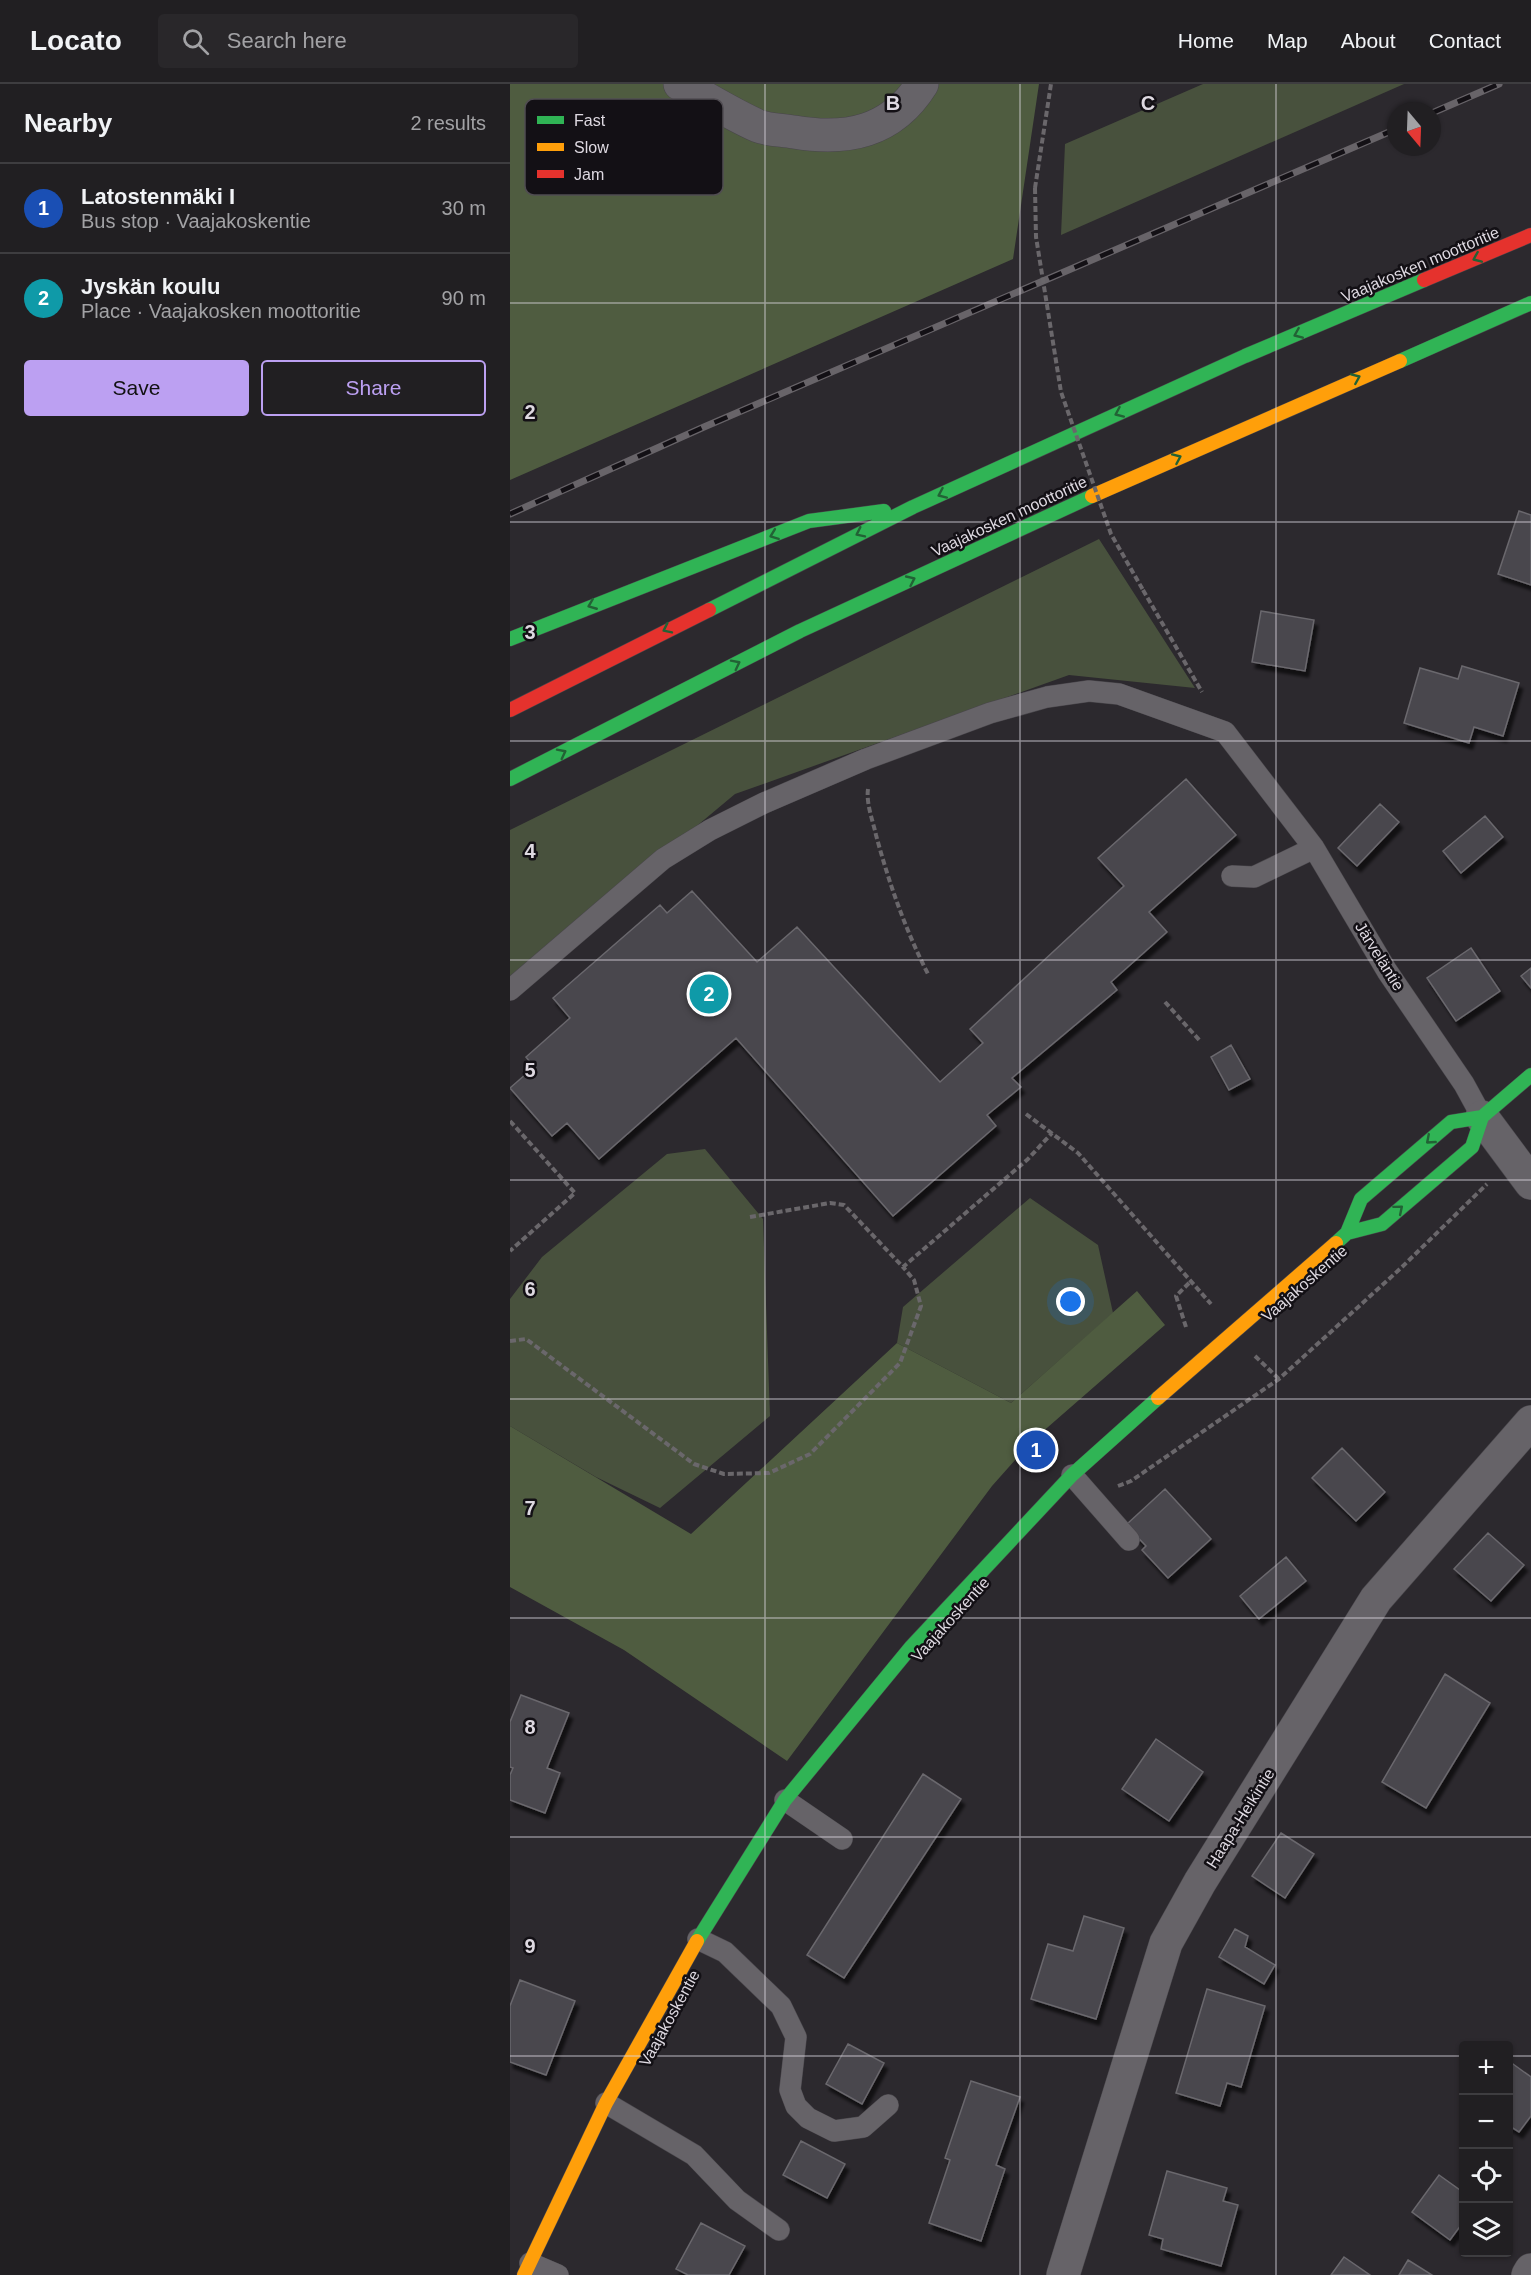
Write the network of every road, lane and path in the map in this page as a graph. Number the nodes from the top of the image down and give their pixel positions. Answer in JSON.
{"nodes":[{"id":1,"x":680,"y":84,"type":"edge"},
{"id":2,"x":922,"y":84,"type":"edge"},
{"id":3,"x":1052,"y":84,"type":"edge"},
{"id":4,"x":708,"y":99,"type":"edge"},
{"id":5,"x":723,"y":107,"type":"edge"},
{"id":6,"x":1531,"y":235,"type":"edge"},
{"id":7,"x":1531,"y":303,"type":"edge"},
{"id":8,"x":913,"y":507,"type":"junction"},
{"id":9,"x":510,"y":639,"type":"edge"},
{"id":10,"x":510,"y":710,"type":"edge"},
{"id":11,"x":1225,"y":732,"type":"junction"},
{"id":12,"x":866,"y":759,"type":"junction"},
{"id":13,"x":510,"y":779,"type":"edge"},
{"id":14,"x":1314,"y":848,"type":"junction"},
{"id":15,"x":1232,"y":876,"type":"dead end"},
{"id":16,"x":928,"y":974,"type":"dead end"},
{"id":17,"x":510,"y":990,"type":"edge"},
{"id":18,"x":1165,"y":1002,"type":"dead end"},
{"id":19,"x":1201,"y":1042,"type":"dead end"},
{"id":20,"x":1531,"y":1075,"type":"edge"},
{"id":21,"x":1026,"y":1114,"type":"dead end"},
{"id":22,"x":1482,"y":1118,"type":"junction"},
{"id":23,"x":510,"y":1121,"type":"edge"},
{"id":24,"x":1052,"y":1133,"type":"junction"},
{"id":25,"x":1521,"y":1171,"type":"edge"},
{"id":26,"x":1477,"y":1181,"type":"dead end"},
{"id":27,"x":1487,"y":1184,"type":"junction"},
{"id":28,"x":750,"y":1217,"type":"dead end"},
{"id":29,"x":1347,"y":1233,"type":"junction"},
{"id":30,"x":510,"y":1251,"type":"edge"},
{"id":31,"x":903,"y":1267,"type":"junction"},
{"id":32,"x":1191,"y":1281,"type":"junction"},
{"id":33,"x":1214,"y":1308,"type":"dead end"},
{"id":34,"x":1186,"y":1328,"type":"dead end"},
{"id":35,"x":510,"y":1341,"type":"edge"},
{"id":36,"x":1255,"y":1355,"type":"dead end"},
{"id":37,"x":1279,"y":1379,"type":"junction"},
{"id":38,"x":1531,"y":1422,"type":"edge"},
{"id":39,"x":1072,"y":1475,"type":"junction"},
{"id":40,"x":1091,"y":1498,"type":"junction"},
{"id":41,"x":1129,"y":1540,"type":"dead end"},
{"id":42,"x":785,"y":1800,"type":"junction"},
{"id":43,"x":842,"y":1839,"type":"dead end"},
{"id":44,"x":698,"y":1939,"type":"junction"},
{"id":45,"x":606,"y":2103,"type":"junction"},
{"id":46,"x":888,"y":2105,"type":"dead end"},
{"id":47,"x":779,"y":2229,"type":"dead end"},
{"id":48,"x":527,"y":2269,"type":"edge"},
{"id":49,"x":1531,"y":2270,"type":"edge"},
{"id":50,"x":558,"y":2275,"type":"edge"},
{"id":51,"x":1063,"y":2275,"type":"edge"},
{"id":52,"x":1528,"y":2275,"type":"edge"}],
"edges":[{"from":1,"to":4,"type":"street"},
{"from":2,"to":5,"type":"street"},
{"from":3,"to":11,"type":"path","bridge":true},
{"from":6,"to":8,"type":"main road","name":"Vaajakosken moottoritie","one_way":true},
{"from":13,"to":7,"type":"main road","name":"Vaajakosken moottoritie","one_way":true},
{"from":8,"to":9,"type":"main road","one_way":true},
{"from":8,"to":10,"type":"main road","name":"Vaajakosken moottoritie","one_way":true},
{"from":11,"to":12,"type":"lane"},
{"from":11,"to":14,"type":"lane","name":"Järveläntie"},
{"from":12,"to":16,"type":"path"},
{"from":12,"to":17,"type":"lane"},
{"from":14,"to":15,"type":"lane"},
{"from":14,"to":22,"type":"lane","name":"Järveläntie"},
{"from":18,"to":19,"type":"path"},
{"from":20,"to":22,"type":"main road","name":"Vaajakoskentie"},
{"from":21,"to":24,"type":"path"},
{"from":22,"to":25,"type":"street","name":"Järveläntie"},
{"from":29,"to":22,"type":"main road","name":"Vaajakoskentie","one_way":true},
{"from":22,"to":29,"type":"main road","name":"Vaajakoskentie","one_way":true},
{"from":23,"to":30,"type":"path"},
{"from":24,"to":31,"type":"path"},
{"from":24,"to":32,"type":"path"},
{"from":25,"to":27,"type":"path"},
{"from":26,"to":27,"type":"path"},
{"from":27,"to":37,"type":"path"},
{"from":28,"to":31,"type":"path"},
{"from":29,"to":39,"type":"main road","name":"Vaajakoskentie"},
{"from":31,"to":35,"type":"path"},
{"from":32,"to":33,"type":"path"},
{"from":32,"to":34,"type":"path"},
{"from":36,"to":37,"type":"path"},
{"from":37,"to":40,"type":"path"},
{"from":38,"to":51,"type":"street","name":"Haapa-Heikintie"},
{"from":39,"to":40,"type":"lane"},
{"from":39,"to":42,"type":"main road","name":"Vaajakoskentie"},
{"from":40,"to":41,"type":"lane"},
{"from":42,"to":43,"type":"lane"},
{"from":42,"to":44,"type":"main road","name":"Vaajakoskentie"},
{"from":44,"to":45,"type":"main road","name":"Vaajakoskentie"},
{"from":44,"to":46,"type":"lane"},
{"from":45,"to":47,"type":"lane"},
{"from":45,"to":48,"type":"main road","name":"Vaajakoskentie"},
{"from":48,"to":50,"type":"lane"},
{"from":49,"to":52,"type":"street"}]}
